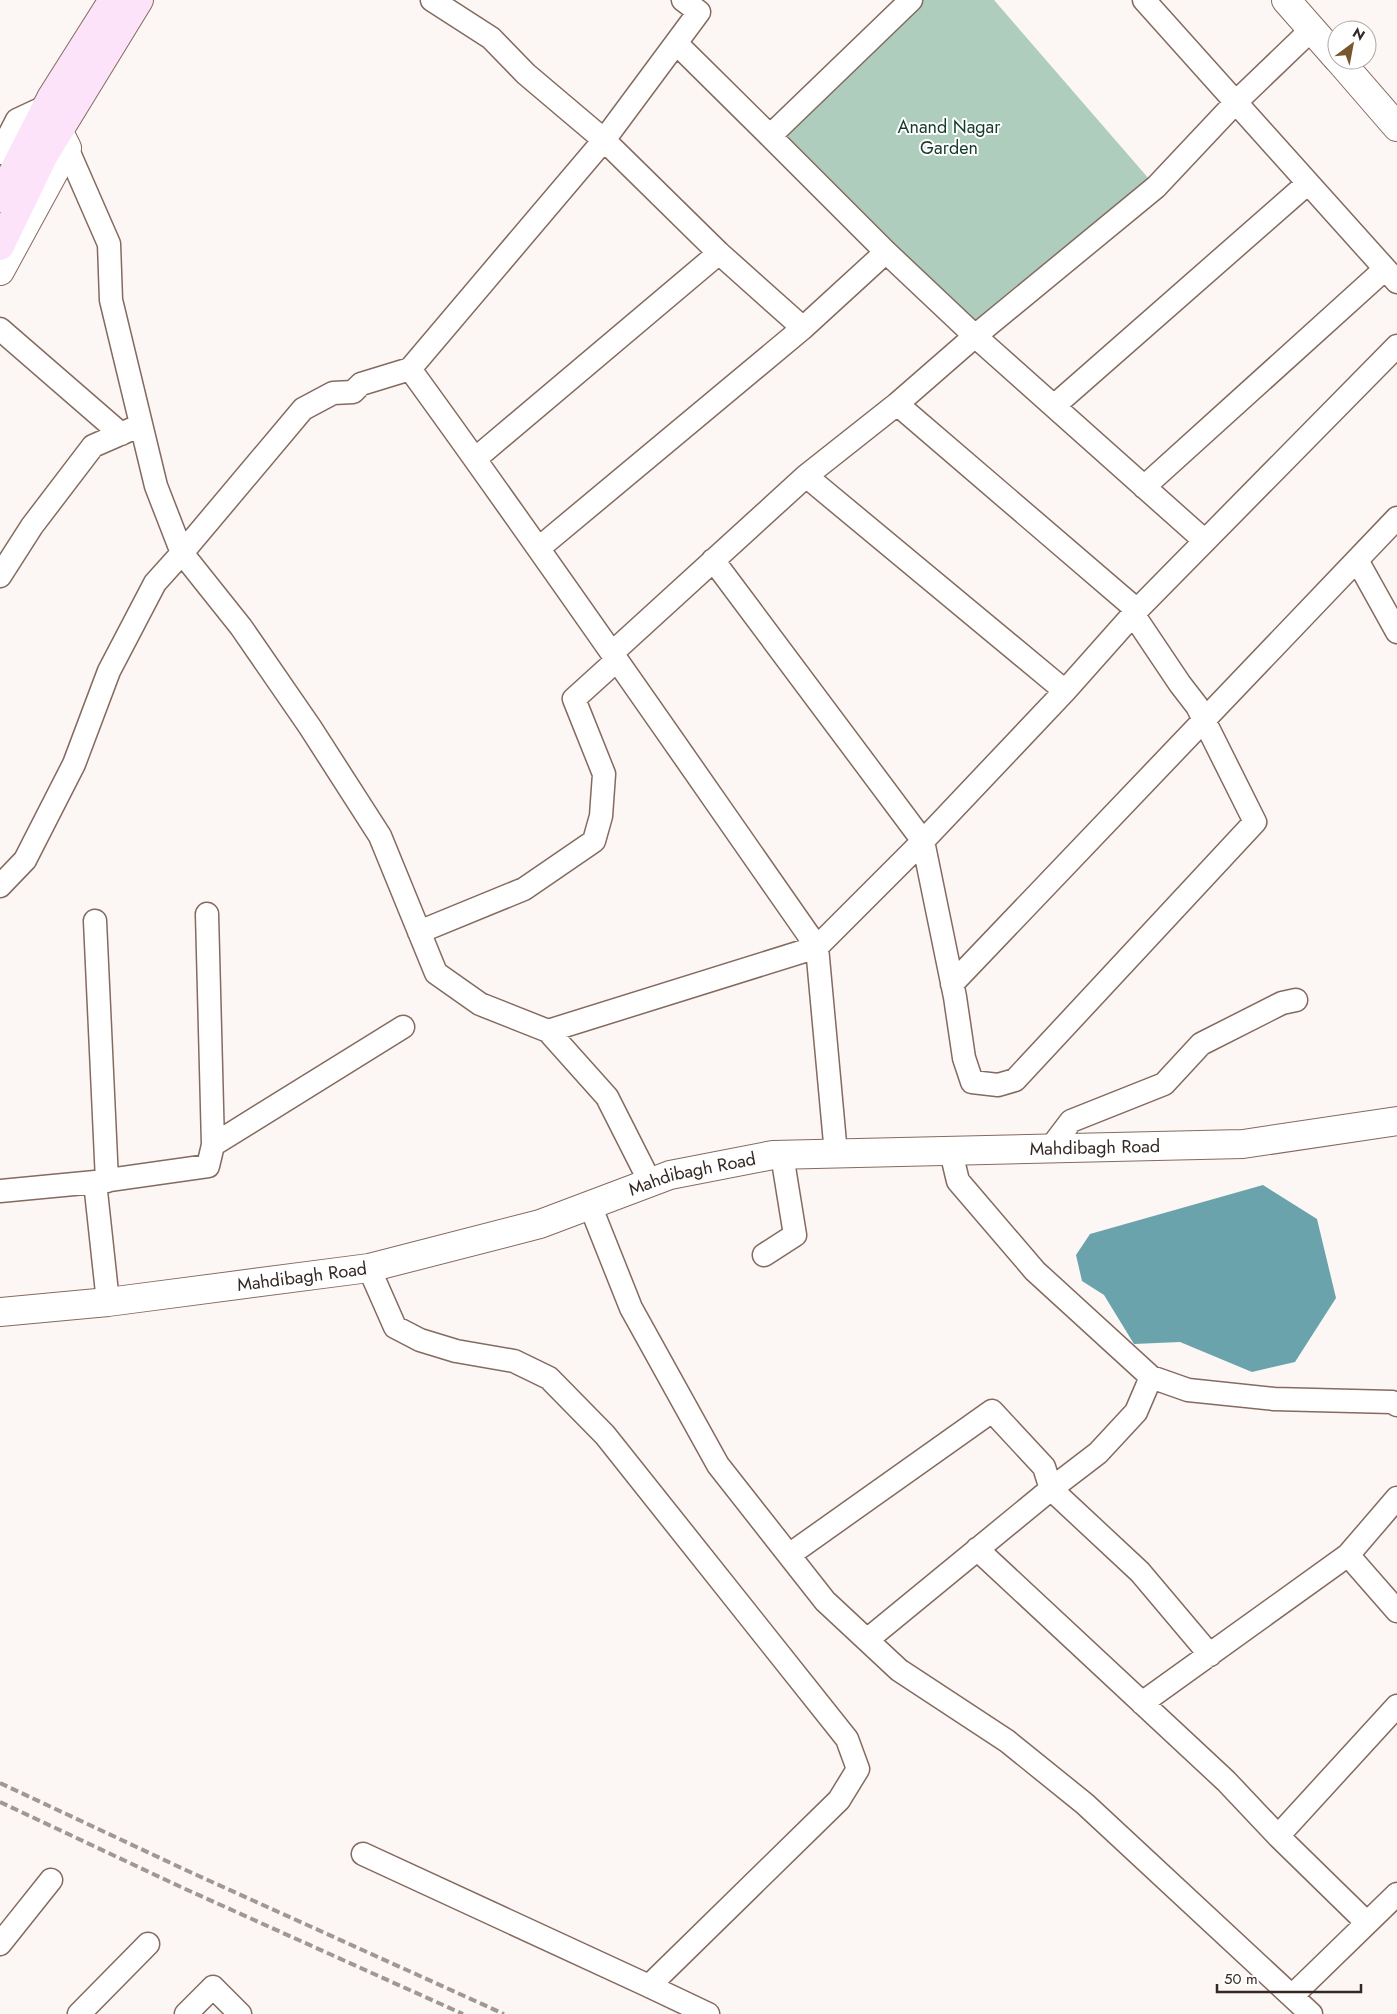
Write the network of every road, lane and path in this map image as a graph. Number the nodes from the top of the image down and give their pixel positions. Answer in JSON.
{"nodes":[{"id":1,"x":114,"y":0,"type":"edge"},
{"id":2,"x":139,"y":0,"type":"edge"},
{"id":3,"x":432,"y":0,"type":"edge"},
{"id":4,"x":911,"y":0,"type":"edge"},
{"id":5,"x":1144,"y":0,"type":"edge"},
{"id":6,"x":1296,"y":2,"type":"edge"},
{"id":7,"x":697,"y":4,"type":"edge"},
{"id":8,"x":1312,"y":29,"type":"junction"},
{"id":9,"x":676,"y":43,"type":"junction"},
{"id":10,"x":1327,"y":46,"type":"edge"},
{"id":11,"x":1348,"y":70,"type":"edge"},
{"id":12,"x":1236,"y":102,"type":"junction"},
{"id":13,"x":47,"y":106,"type":"junction"},
{"id":14,"x":1397,"y":127,"type":"edge"},
{"id":15,"x":770,"y":136,"type":"junction"},
{"id":16,"x":604,"y":140,"type":"junction"},
{"id":17,"x":49,"y":145,"type":"junction"},
{"id":18,"x":0,"y":153,"type":"edge"},
{"id":19,"x":1308,"y":183,"type":"junction"},
{"id":20,"x":0,"y":198,"type":"edge"},
{"id":21,"x":0,"y":246,"type":"edge"},
{"id":22,"x":886,"y":252,"type":"junction"},
{"id":23,"x":719,"y":253,"type":"junction"},
{"id":24,"x":0,"y":271,"type":"edge"},
{"id":25,"x":1391,"y":276,"type":"edge"},
{"id":26,"x":803,"y":328,"type":"junction"},
{"id":27,"x":0,"y":329,"type":"edge"},
{"id":28,"x":975,"y":336,"type":"junction"},
{"id":29,"x":1397,"y":346,"type":"edge"},
{"id":30,"x":410,"y":369,"type":"junction"},
{"id":31,"x":897,"y":404,"type":"junction"},
{"id":32,"x":1054,"y":406,"type":"junction"},
{"id":33,"x":131,"y":430,"type":"junction"},
{"id":34,"x":475,"y":459,"type":"junction"},
{"id":35,"x":806,"y":476,"type":"junction"},
{"id":36,"x":1144,"y":487,"type":"junction"},
{"id":37,"x":1397,"y":518,"type":"edge"},
{"id":38,"x":1205,"y":541,"type":"junction"},
{"id":39,"x":539,"y":548,"type":"junction"},
{"id":40,"x":182,"y":553,"type":"junction"},
{"id":41,"x":713,"y":560,"type":"junction"},
{"id":42,"x":1357,"y":560,"type":"junction"},
{"id":43,"x":0,"y":576,"type":"edge"},
{"id":44,"x":1135,"y":612,"type":"junction"},
{"id":45,"x":1397,"y":632,"type":"edge"},
{"id":46,"x":614,"y":657,"type":"junction"},
{"id":47,"x":1065,"y":691,"type":"junction"},
{"id":48,"x":1204,"y":720,"type":"junction"},
{"id":49,"x":923,"y":841,"type":"junction"},
{"id":50,"x":0,"y":886,"type":"edge"},
{"id":51,"x":207,"y":914,"type":"dead end"},
{"id":52,"x":95,"y":921,"type":"dead end"},
{"id":53,"x":419,"y":932,"type":"junction"},
{"id":54,"x":817,"y":947,"type":"junction"},
{"id":55,"x":952,"y":984,"type":"junction"},
{"id":56,"x":1296,"y":1000,"type":"dead end"},
{"id":57,"x":403,"y":1027,"type":"dead end"},
{"id":58,"x":548,"y":1032,"type":"junction"},
{"id":59,"x":1397,"y":1121,"type":"edge"},
{"id":60,"x":213,"y":1145,"type":"junction"},
{"id":61,"x":1048,"y":1150,"type":"junction"},
{"id":62,"x":950,"y":1152,"type":"junction"},
{"id":63,"x":836,"y":1154,"type":"junction"},
{"id":64,"x":782,"y":1155,"type":"junction"},
{"id":65,"x":101,"y":1182,"type":"junction"},
{"id":66,"x":650,"y":1182,"type":"junction"},
{"id":67,"x":0,"y":1191,"type":"edge"},
{"id":68,"x":590,"y":1205,"type":"junction"},
{"id":69,"x":764,"y":1255,"type":"dead end"},
{"id":70,"x":370,"y":1268,"type":"junction"},
{"id":71,"x":108,"y":1302,"type":"junction"},
{"id":72,"x":0,"y":1312,"type":"edge"},
{"id":73,"x":1151,"y":1376,"type":"junction"},
{"id":74,"x":1397,"y":1405,"type":"edge"},
{"id":75,"x":1051,"y":1489,"type":"junction"},
{"id":76,"x":1397,"y":1498,"type":"edge"},
{"id":77,"x":977,"y":1549,"type":"junction"},
{"id":78,"x":789,"y":1555,"type":"junction"},
{"id":79,"x":1348,"y":1555,"type":"junction"},
{"id":80,"x":1397,"y":1611,"type":"edge"},
{"id":81,"x":867,"y":1640,"type":"junction"},
{"id":82,"x":1210,"y":1654,"type":"junction"},
{"id":83,"x":1142,"y":1703,"type":"junction"},
{"id":84,"x":1397,"y":1706,"type":"edge"},
{"id":85,"x":1278,"y":1836,"type":"junction"},
{"id":86,"x":363,"y":1854,"type":"dead end"},
{"id":87,"x":52,"y":1880,"type":"dead end"},
{"id":88,"x":1397,"y":1894,"type":"edge"},
{"id":89,"x":1367,"y":1923,"type":"junction"},
{"id":90,"x":0,"y":1944,"type":"edge"},
{"id":91,"x":148,"y":1944,"type":"dead end"},
{"id":92,"x":648,"y":1986,"type":"junction"},
{"id":93,"x":1292,"y":1996,"type":"junction"},
{"id":94,"x":79,"y":2014,"type":"edge"},
{"id":95,"x":186,"y":2014,"type":"edge"},
{"id":96,"x":240,"y":2014,"type":"edge"},
{"id":97,"x":708,"y":2014,"type":"edge"},
{"id":98,"x":1311,"y":2014,"type":"edge"}],
"edges":[{"from":1,"to":13,"type":"main road"},
{"from":2,"to":17,"type":"main road"},
{"from":3,"to":16,"type":"street"},
{"from":4,"to":15,"type":"street"},
{"from":5,"to":12,"type":"street"},
{"from":6,"to":8,"type":"street"},
{"from":7,"to":9,"type":"street"},
{"from":8,"to":10,"type":"street"},
{"from":8,"to":12,"type":"street"},
{"from":9,"to":15,"type":"street"},
{"from":9,"to":16,"type":"street"},
{"from":11,"to":14,"type":"street"},
{"from":12,"to":19,"type":"street"},
{"from":12,"to":28,"type":"street"},
{"from":13,"to":17,"type":"main road"},
{"from":13,"to":18,"type":"street"},
{"from":15,"to":22,"type":"street"},
{"from":16,"to":23,"type":"street"},
{"from":16,"to":30,"type":"street"},
{"from":17,"to":20,"type":"main road"},
{"from":17,"to":21,"type":"main road"},
{"from":17,"to":24,"type":"street"},
{"from":17,"to":33,"type":"street"},
{"from":19,"to":25,"type":"street"},
{"from":19,"to":32,"type":"street"},
{"from":22,"to":26,"type":"street"},
{"from":22,"to":28,"type":"street"},
{"from":23,"to":26,"type":"street"},
{"from":23,"to":34,"type":"street"},
{"from":25,"to":36,"type":"street"},
{"from":26,"to":39,"type":"street"},
{"from":27,"to":33,"type":"street"},
{"from":28,"to":31,"type":"street"},
{"from":28,"to":32,"type":"street"},
{"from":29,"to":38,"type":"street"},
{"from":30,"to":34,"type":"street"},
{"from":30,"to":40,"type":"street"},
{"from":31,"to":35,"type":"street"},
{"from":31,"to":44,"type":"street"},
{"from":32,"to":36,"type":"street"},
{"from":33,"to":40,"type":"street"},
{"from":33,"to":43,"type":"street"},
{"from":34,"to":39,"type":"street"},
{"from":35,"to":41,"type":"street"},
{"from":35,"to":47,"type":"street"},
{"from":36,"to":38,"type":"street"},
{"from":37,"to":42,"type":"street"},
{"from":38,"to":44,"type":"street"},
{"from":39,"to":46,"type":"street"},
{"from":40,"to":50,"type":"street"},
{"from":40,"to":53,"type":"street"},
{"from":41,"to":46,"type":"street"},
{"from":41,"to":49,"type":"street"},
{"from":42,"to":45,"type":"street"},
{"from":42,"to":48,"type":"street"},
{"from":44,"to":47,"type":"street"},
{"from":44,"to":48,"type":"street"},
{"from":46,"to":53,"type":"street"},
{"from":46,"to":54,"type":"street"},
{"from":47,"to":49,"type":"street"},
{"from":48,"to":55,"type":"street"},
{"from":48,"to":55,"type":"street"},
{"from":49,"to":54,"type":"street"},
{"from":49,"to":55,"type":"street"},
{"from":51,"to":60,"type":"street"},
{"from":52,"to":65,"type":"street"},
{"from":53,"to":58,"type":"street"},
{"from":54,"to":58,"type":"street"},
{"from":54,"to":63,"type":"street"},
{"from":56,"to":61,"type":"street"},
{"from":57,"to":60,"type":"street"},
{"from":58,"to":66,"type":"street"},
{"from":59,"to":61,"type":"street","name":"Mahdibagh Road"},
{"from":60,"to":65,"type":"street"},
{"from":61,"to":62,"type":"street","name":"Mahdibagh Road"},
{"from":62,"to":63,"type":"street","name":"Mahdibagh Road"},
{"from":62,"to":73,"type":"street"},
{"from":63,"to":64,"type":"street","name":"Mahdibagh Road"},
{"from":64,"to":66,"type":"street","name":"Mahdibagh Road"},
{"from":64,"to":69,"type":"street"},
{"from":65,"to":67,"type":"street"},
{"from":65,"to":71,"type":"street"},
{"from":66,"to":68,"type":"street","name":"Mahdibagh Road"},
{"from":68,"to":70,"type":"street","name":"Mahdibagh Road"},
{"from":68,"to":78,"type":"street"},
{"from":70,"to":71,"type":"street","name":"Mahdibagh Road"},
{"from":70,"to":92,"type":"street"},
{"from":71,"to":72,"type":"street","name":"Mahdibagh Road"},
{"from":73,"to":74,"type":"street"},
{"from":73,"to":75,"type":"street"},
{"from":75,"to":77,"type":"street"},
{"from":75,"to":78,"type":"street"},
{"from":75,"to":82,"type":"street"},
{"from":76,"to":79,"type":"street"},
{"from":77,"to":81,"type":"street"},
{"from":77,"to":83,"type":"street"},
{"from":78,"to":81,"type":"street"},
{"from":79,"to":80,"type":"street"},
{"from":79,"to":82,"type":"street"},
{"from":81,"to":93,"type":"street"},
{"from":82,"to":83,"type":"street"},
{"from":83,"to":85,"type":"street"},
{"from":84,"to":85,"type":"street"},
{"from":85,"to":89,"type":"street"},
{"from":86,"to":92,"type":"street"},
{"from":87,"to":90,"type":"street"},
{"from":88,"to":89,"type":"street"},
{"from":89,"to":93,"type":"street"},
{"from":91,"to":94,"type":"street"},
{"from":92,"to":97,"type":"street"},
{"from":93,"to":98,"type":"street"},
{"from":95,"to":96,"type":"street"}]}
